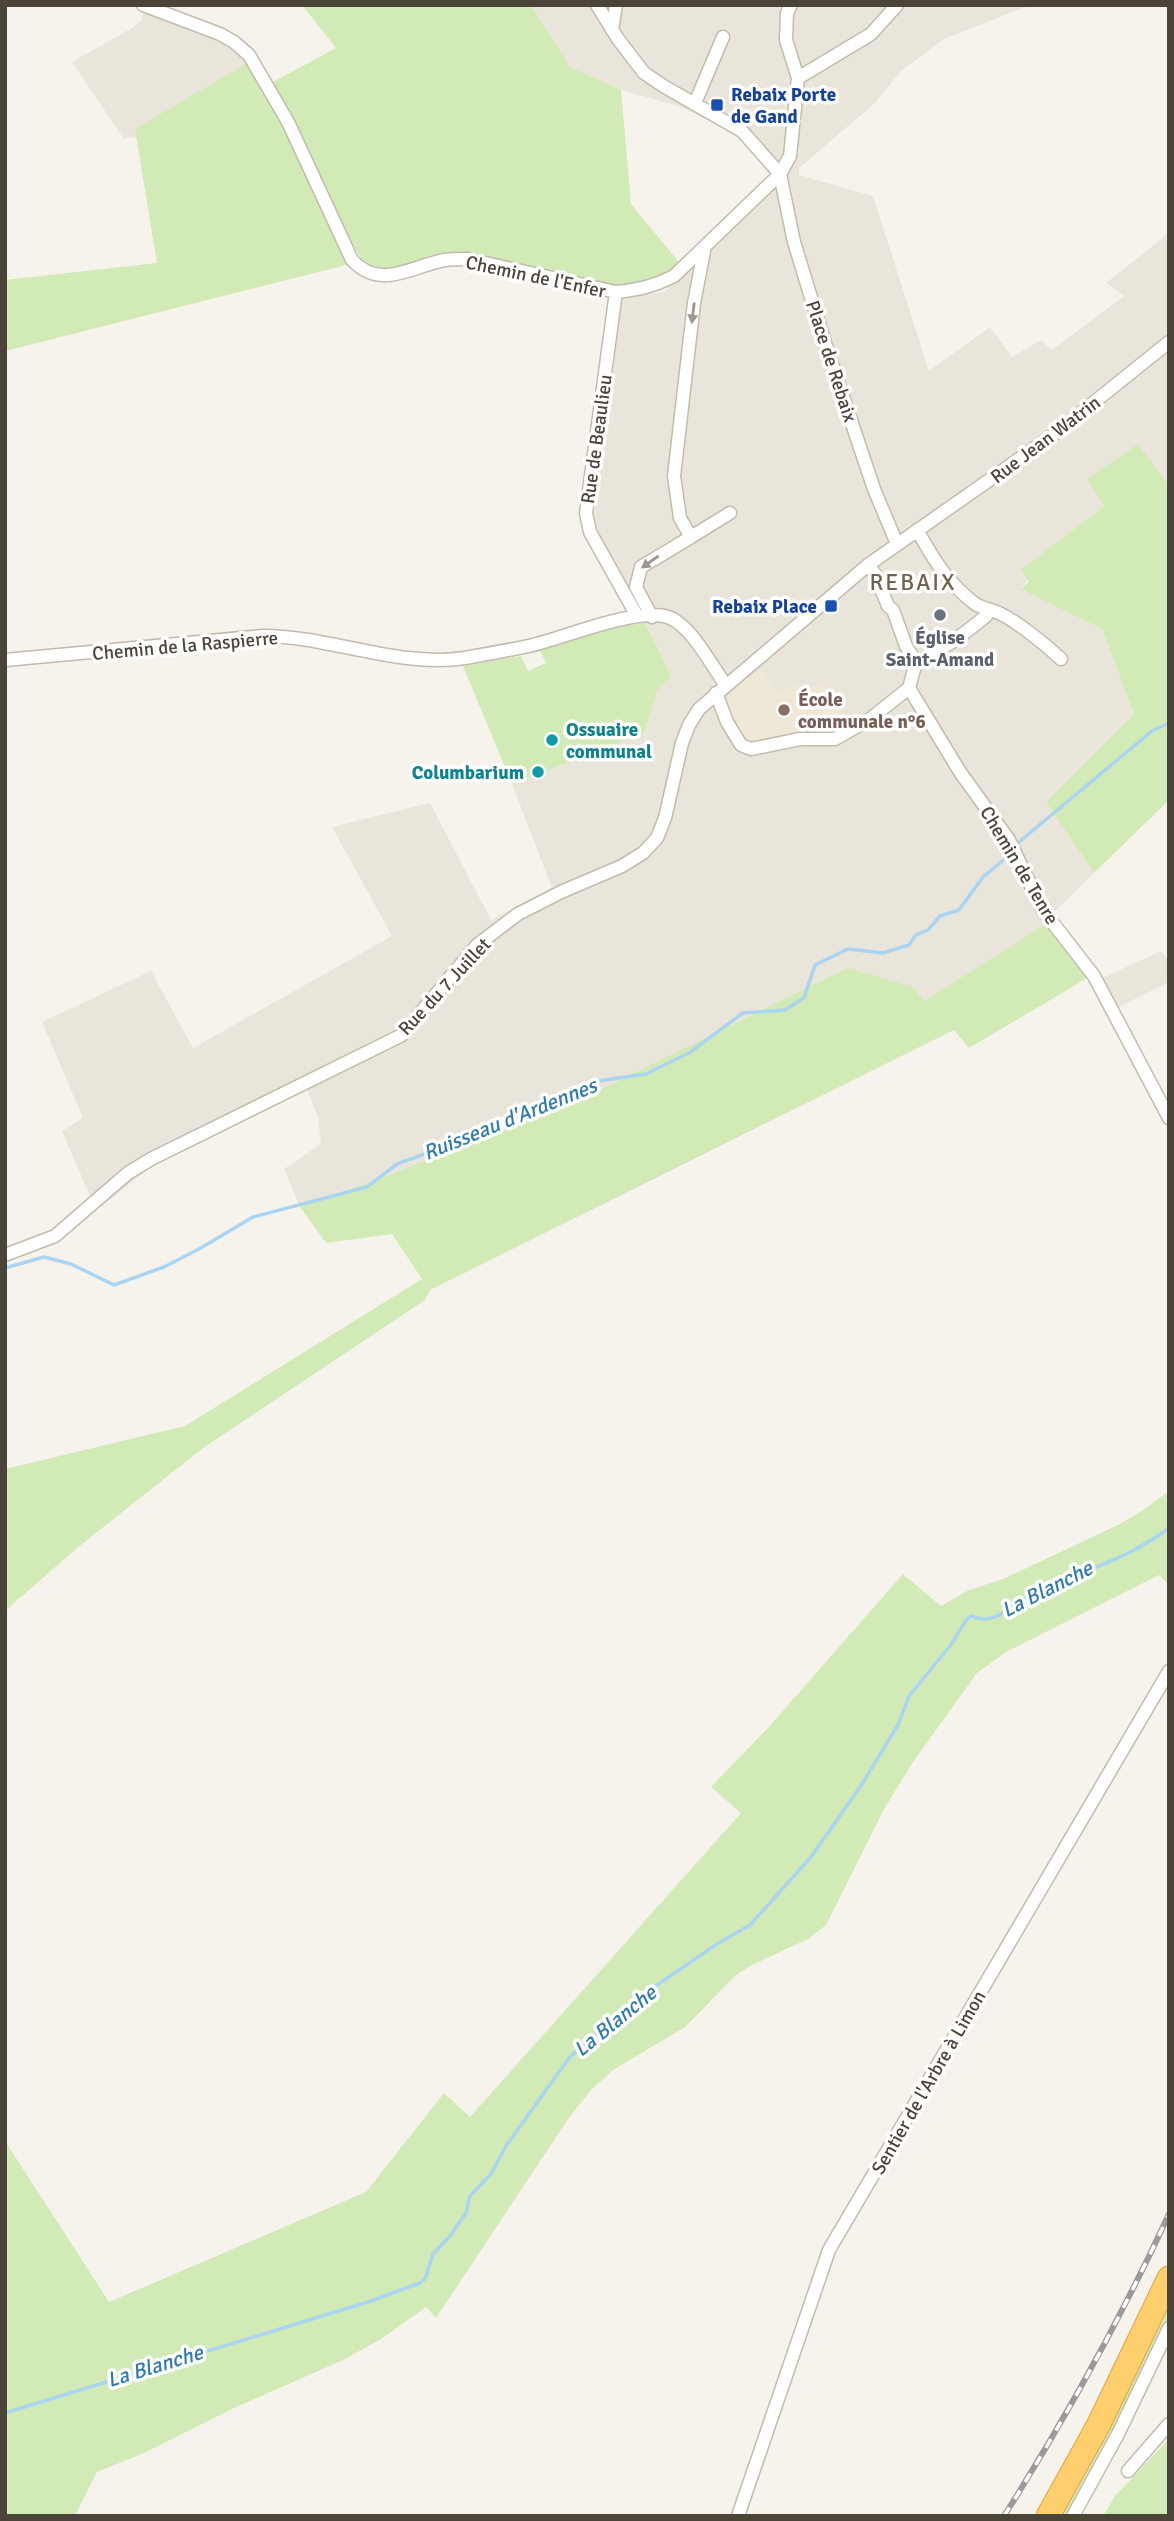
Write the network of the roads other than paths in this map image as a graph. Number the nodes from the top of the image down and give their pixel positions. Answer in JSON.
{"nodes":[{"id":1,"x":143,"y":5,"type":"edge"},
{"id":2,"x":597,"y":5,"type":"edge"},
{"id":3,"x":616,"y":5,"type":"edge"},
{"id":4,"x":791,"y":5,"type":"edge"},
{"id":5,"x":897,"y":5,"type":"edge"},
{"id":6,"x":612,"y":30,"type":"junction"},
{"id":7,"x":723,"y":37,"type":"dead end"},
{"id":8,"x":798,"y":78,"type":"junction"},
{"id":9,"x":695,"y":103,"type":"junction"},
{"id":10,"x":780,"y":174,"type":"junction"},
{"id":11,"x":705,"y":246,"type":"junction"},
{"id":12,"x":616,"y":292,"type":"junction"},
{"id":13,"x":1169,"y":342,"type":"edge"},
{"id":14,"x":730,"y":513,"type":"dead end"},
{"id":15,"x":917,"y":530,"type":"junction"},
{"id":16,"x":691,"y":537,"type":"junction"},
{"id":17,"x":897,"y":544,"type":"junction"},
{"id":18,"x":868,"y":565,"type":"junction"},
{"id":19,"x":986,"y":609,"type":"junction"},
{"id":20,"x":637,"y":616,"type":"junction"},
{"id":21,"x":652,"y":617,"type":"junction"},
{"id":22,"x":1061,"y":659,"type":"dead end"},
{"id":23,"x":5,"y":660,"type":"edge"},
{"id":24,"x":916,"y":662,"type":"junction"},
{"id":25,"x":909,"y":688,"type":"junction"},
{"id":26,"x":721,"y":690,"type":"junction"},
{"id":27,"x":1169,"y":1118,"type":"edge"},
{"id":28,"x":5,"y":1255,"type":"edge"},
{"id":29,"x":1169,"y":1671,"type":"edge"},
{"id":30,"x":1169,"y":2278,"type":"edge"},
{"id":31,"x":1169,"y":2328,"type":"edge"},
{"id":32,"x":1169,"y":2424,"type":"edge"},
{"id":33,"x":1128,"y":2471,"type":"dead end"},
{"id":34,"x":738,"y":2516,"type":"edge"},
{"id":35,"x":1048,"y":2516,"type":"edge"},
{"id":36,"x":1073,"y":2516,"type":"edge"}],
"edges":[{"from":1,"to":12,"type":"street","name":"Chemin de l'Enfer"},
{"from":2,"to":6,"type":"street"},
{"from":3,"to":6,"type":"street"},
{"from":4,"to":8,"type":"street"},
{"from":5,"to":8,"type":"street"},
{"from":6,"to":9,"type":"street"},
{"from":7,"to":9,"type":"street"},
{"from":8,"to":10,"type":"street"},
{"from":9,"to":10,"type":"street"},
{"from":10,"to":11,"type":"street","name":"Chemin de l'Enfer"},
{"from":10,"to":17,"type":"street","name":"Place de Rebaix"},
{"from":11,"to":12,"type":"street","name":"Chemin de l'Enfer"},
{"from":11,"to":16,"type":"street","one_way":true},
{"from":12,"to":20,"type":"street","name":"Rue de Beaulieu"},
{"from":13,"to":15,"type":"street","name":"Rue Jean Watrin"},
{"from":14,"to":16,"type":"street"},
{"from":15,"to":17,"type":"street"},
{"from":15,"to":19,"type":"street"},
{"from":16,"to":21,"type":"street","one_way":true},
{"from":17,"to":18,"type":"street"},
{"from":18,"to":24,"type":"street"},
{"from":18,"to":26,"type":"street"},
{"from":19,"to":22,"type":"street"},
{"from":19,"to":24,"type":"street"},
{"from":20,"to":21,"type":"street","name":"Chemin de la Raspierre"},
{"from":20,"to":23,"type":"street","name":"Chemin de la Raspierre"},
{"from":21,"to":26,"type":"street","name":"Chemin de la Raspierre"},
{"from":24,"to":25,"type":"street"},
{"from":25,"to":26,"type":"street","name":"Chemin de la Raspierre"},
{"from":25,"to":27,"type":"street","name":"Chemin de Tenre"},
{"from":26,"to":28,"type":"street","name":"Rue du 7 Juillet"},
{"from":29,"to":34,"type":"street","name":"Sentier de l'Arbre à Limon"},
{"from":30,"to":35,"type":"highway"},
{"from":31,"to":36,"type":"street"},
{"from":32,"to":33,"type":"street"}]}
